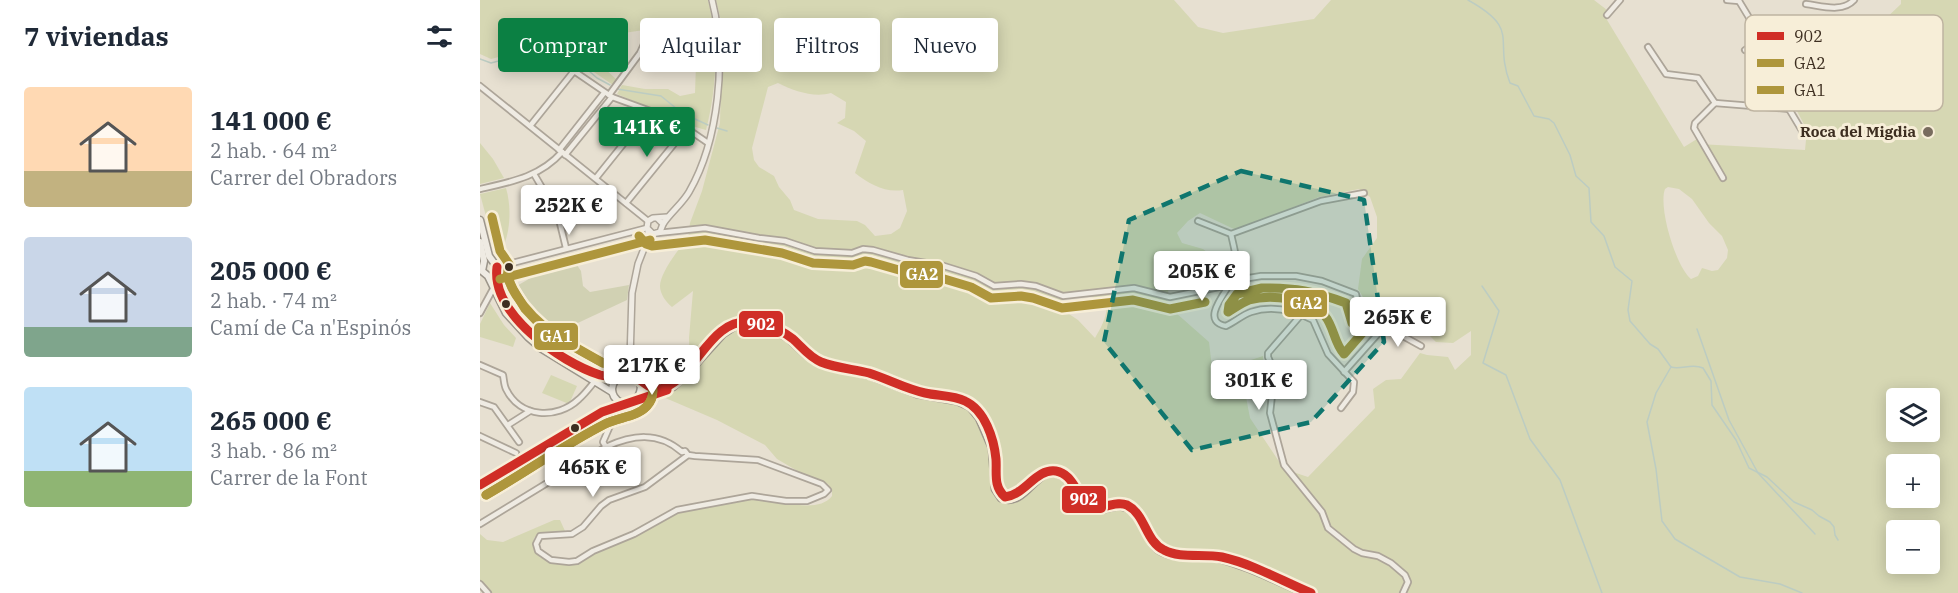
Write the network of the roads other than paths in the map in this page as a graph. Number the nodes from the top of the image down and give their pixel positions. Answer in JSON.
{"nodes":[{"id":1,"x":712,"y":0,"type":"edge"},
{"id":2,"x":1620,"y":0,"type":"edge"},
{"id":3,"x":1727,"y":0,"type":"edge"},
{"id":4,"x":1739,"y":0,"type":"edge"},
{"id":5,"x":1854,"y":0,"type":"edge"},
{"id":6,"x":1806,"y":4,"type":"dead end"},
{"id":7,"x":1607,"y":15,"type":"dead end"},
{"id":8,"x":1748,"y":15,"type":"edge"},
{"id":9,"x":1648,"y":47,"type":"dead end"},
{"id":10,"x":640,"y":52,"type":"edge"},
{"id":11,"x":480,"y":86,"type":"edge"},
{"id":12,"x":608,"y":95,"type":"junction"},
{"id":13,"x":1715,"y":103,"type":"junction"},
{"id":14,"x":1745,"y":105,"type":"edge"},
{"id":15,"x":1790,"y":111,"type":"edge"},
{"id":16,"x":649,"y":112,"type":"junction"},
{"id":17,"x":530,"y":126,"type":"junction"},
{"id":18,"x":687,"y":128,"type":"junction"},
{"id":19,"x":1804,"y":134,"type":"dead end"},
{"id":20,"x":708,"y":143,"type":"junction"},
{"id":21,"x":562,"y":152,"type":"junction"},
{"id":22,"x":534,"y":174,"type":"junction"},
{"id":23,"x":596,"y":178,"type":"junction"},
{"id":24,"x":1723,"y":178,"type":"dead end"},
{"id":25,"x":480,"y":189,"type":"edge"},
{"id":26,"x":1364,"y":193,"type":"dead end"},
{"id":27,"x":626,"y":203,"type":"junction"},
{"id":28,"x":667,"y":217,"type":"junction"},
{"id":29,"x":657,"y":218,"type":"junction"},
{"id":30,"x":480,"y":220,"type":"edge"},
{"id":31,"x":1198,"y":220,"type":"dead end"},
{"id":32,"x":663,"y":224,"type":"junction"},
{"id":33,"x":651,"y":229,"type":"junction"},
{"id":34,"x":670,"y":231,"type":"junction"},
{"id":35,"x":1231,"y":234,"type":"junction"},
{"id":36,"x":480,"y":242,"type":"edge"},
{"id":37,"x":566,"y":249,"type":"junction"},
{"id":38,"x":494,"y":264,"type":"junction"},
{"id":39,"x":482,"y":269,"type":"edge"},
{"id":40,"x":491,"y":275,"type":"junction"},
{"id":41,"x":1229,"y":285,"type":"junction"},
{"id":42,"x":493,"y":288,"type":"junction"},
{"id":43,"x":480,"y":314,"type":"edge"},
{"id":44,"x":1301,"y":315,"type":"junction"},
{"id":45,"x":1384,"y":327,"type":"junction"},
{"id":46,"x":1421,"y":346,"type":"dead end"},
{"id":47,"x":630,"y":359,"type":"junction"},
{"id":48,"x":480,"y":365,"type":"edge"},
{"id":49,"x":1344,"y":372,"type":"junction"},
{"id":50,"x":620,"y":376,"type":"junction"},
{"id":51,"x":595,"y":380,"type":"junction"},
{"id":52,"x":637,"y":380,"type":"junction"},
{"id":53,"x":613,"y":394,"type":"junction"},
{"id":54,"x":480,"y":402,"type":"edge"},
{"id":55,"x":633,"y":402,"type":"junction"},
{"id":56,"x":626,"y":404,"type":"junction"},
{"id":57,"x":618,"y":407,"type":"junction"},
{"id":58,"x":1341,"y":408,"type":"dead end"},
{"id":59,"x":530,"y":411,"type":"junction"},
{"id":60,"x":606,"y":411,"type":"junction"},
{"id":61,"x":613,"y":419,"type":"junction"},
{"id":62,"x":508,"y":424,"type":"junction"},
{"id":63,"x":480,"y":436,"type":"edge"},
{"id":64,"x":519,"y":442,"type":"dead end"},
{"id":65,"x":606,"y":447,"type":"junction"},
{"id":66,"x":516,"y":453,"type":"dead end"},
{"id":67,"x":684,"y":455,"type":"junction"},
{"id":68,"x":480,"y":485,"type":"edge"},
{"id":69,"x":480,"y":524,"type":"edge"},
{"id":70,"x":480,"y":584,"type":"edge"},
{"id":71,"x":488,"y":593,"type":"edge"},
{"id":72,"x":1305,"y":593,"type":"edge"},
{"id":73,"x":1311,"y":593,"type":"edge"},
{"id":74,"x":1402,"y":593,"type":"edge"}],
"edges":[{"from":1,"to":20,"type":"street"},
{"from":2,"to":7,"type":"street"},
{"from":3,"to":4,"type":"street"},
{"from":4,"to":8,"type":"street"},
{"from":5,"to":6,"type":"street"},
{"from":9,"to":13,"type":"street"},
{"from":10,"to":12,"type":"street"},
{"from":11,"to":17,"type":"street"},
{"from":12,"to":16,"type":"street"},
{"from":12,"to":17,"type":"street"},
{"from":12,"to":21,"type":"street"},
{"from":13,"to":14,"type":"street"},
{"from":13,"to":24,"type":"street"},
{"from":15,"to":19,"type":"street"},
{"from":16,"to":18,"type":"street"},
{"from":16,"to":23,"type":"street"},
{"from":17,"to":21,"type":"street"},
{"from":18,"to":20,"type":"street"},
{"from":18,"to":27,"type":"street"},
{"from":20,"to":28,"type":"street"},
{"from":21,"to":22,"type":"street"},
{"from":21,"to":23,"type":"street"},
{"from":22,"to":25,"type":"street"},
{"from":22,"to":37,"type":"street"},
{"from":23,"to":27,"type":"street"},
{"from":26,"to":35,"type":"street"},
{"from":27,"to":33,"type":"street"},
{"from":28,"to":29,"type":"street"},
{"from":28,"to":32,"type":"street"},
{"from":29,"to":32,"type":"street"},
{"from":29,"to":33,"type":"street"},
{"from":30,"to":38,"type":"main road"},
{"from":31,"to":35,"type":"street"},
{"from":32,"to":33,"type":"street"},
{"from":32,"to":34,"type":"street"},
{"from":33,"to":34,"type":"street"},
{"from":33,"to":37,"type":"street"},
{"from":33,"to":47,"type":"street"},
{"from":34,"to":41,"type":"street"},
{"from":35,"to":41,"type":"street"},
{"from":36,"to":39,"type":"main road"},
{"from":37,"to":38,"type":"street"},
{"from":38,"to":39,"type":"main road"},
{"from":38,"to":40,"type":"main road"},
{"from":39,"to":40,"type":"main road"},
{"from":40,"to":42,"type":"main road"},
{"from":40,"to":50,"type":"main road"},
{"from":41,"to":44,"type":"street"},
{"from":41,"to":45,"type":"street"},
{"from":42,"to":43,"type":"street"},
{"from":42,"to":51,"type":"main road"},
{"from":44,"to":49,"type":"street"},
{"from":44,"to":74,"type":"street"},
{"from":45,"to":46,"type":"street"},
{"from":45,"to":49,"type":"street"},
{"from":47,"to":50,"type":"street"},
{"from":47,"to":52,"type":"street"},
{"from":48,"to":59,"type":"street"},
{"from":49,"to":58,"type":"street"},
{"from":50,"to":52,"type":"main road"},
{"from":50,"to":53,"type":"main road"},
{"from":51,"to":53,"type":"main road"},
{"from":51,"to":59,"type":"street"},
{"from":52,"to":55,"type":"main road"},
{"from":52,"to":73,"type":"main road"},
{"from":53,"to":56,"type":"main road"},
{"from":53,"to":60,"type":"main road"},
{"from":54,"to":62,"type":"street"},
{"from":55,"to":56,"type":"main road"},
{"from":55,"to":72,"type":"main road"},
{"from":56,"to":57,"type":"main road"},
{"from":57,"to":60,"type":"main road"},
{"from":57,"to":61,"type":"main road"},
{"from":59,"to":62,"type":"street"},
{"from":60,"to":61,"type":"main road"},
{"from":60,"to":68,"type":"street"},
{"from":61,"to":65,"type":"street"},
{"from":62,"to":64,"type":"street"},
{"from":63,"to":66,"type":"street"},
{"from":65,"to":67,"type":"street"},
{"from":65,"to":69,"type":"street"},
{"from":67,"to":67,"type":"street"},
{"from":70,"to":71,"type":"street"}]}
